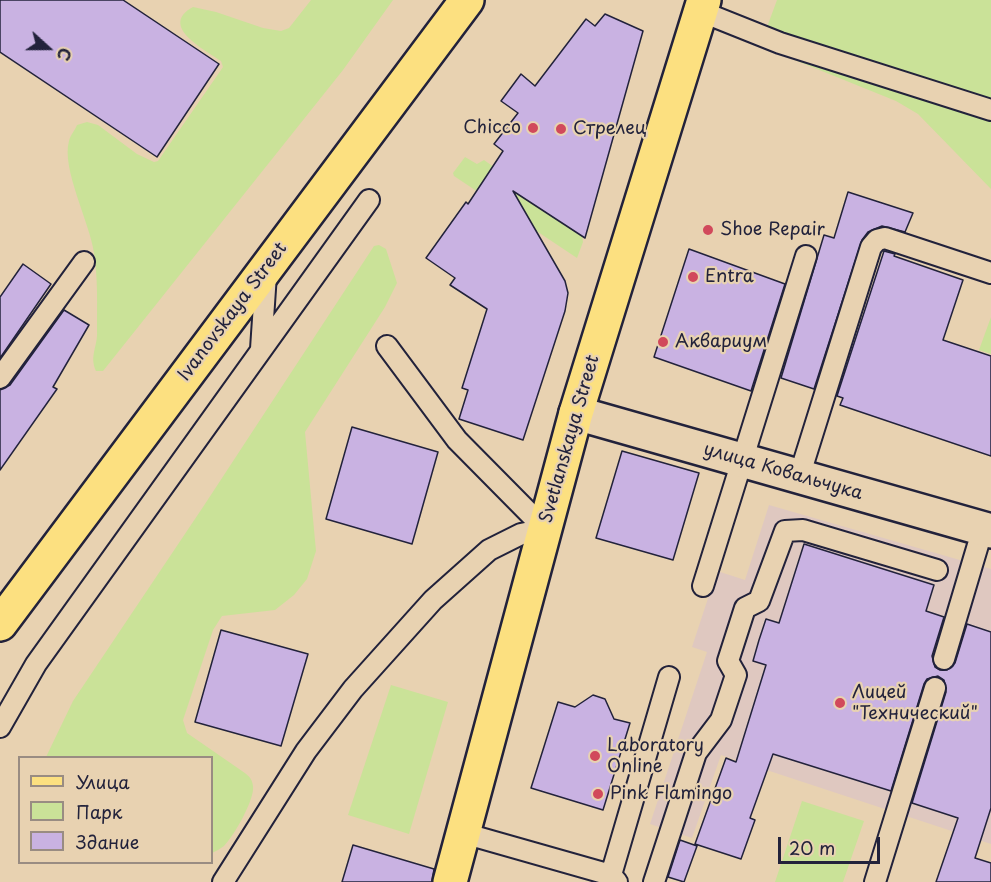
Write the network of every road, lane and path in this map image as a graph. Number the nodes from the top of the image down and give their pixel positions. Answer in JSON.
{"nodes":[{"id":1,"x":467,"y":0,"type":"edge"},
{"id":2,"x":702,"y":6,"type":"edge"},
{"id":3,"x":991,"y":110,"type":"edge"},
{"id":4,"x":369,"y":200,"type":"dead end"},
{"id":5,"x":806,"y":256,"type":"dead end"},
{"id":6,"x":84,"y":262,"type":"dead end"},
{"id":7,"x":266,"y":268,"type":"junction"},
{"id":8,"x":991,"y":273,"type":"edge"},
{"id":9,"x":387,"y":346,"type":"dead end"},
{"id":10,"x":261,"y":349,"type":"junction"},
{"id":11,"x":0,"y":378,"type":"edge"},
{"id":12,"x":576,"y":413,"type":"junction"},
{"id":13,"x":742,"y":461,"type":"junction"},
{"id":14,"x":799,"y":477,"type":"junction"},
{"id":15,"x":545,"y":529,"type":"junction"},
{"id":16,"x":987,"y":530,"type":"edge"},
{"id":17,"x":937,"y":570,"type":"dead end"},
{"id":18,"x":703,"y":586,"type":"dead end"},
{"id":19,"x":0,"y":624,"type":"edge"},
{"id":20,"x":944,"y":659,"type":"dead end"},
{"id":21,"x":669,"y":677,"type":"dead end"},
{"id":22,"x":935,"y":688,"type":"dead end"},
{"id":23,"x":0,"y":727,"type":"edge"},
{"id":24,"x":463,"y":833,"type":"junction"},
{"id":25,"x":614,"y":878,"type":"edge"},
{"id":26,"x":223,"y":882,"type":"edge"},
{"id":27,"x":450,"y":882,"type":"edge"},
{"id":28,"x":654,"y":882,"type":"edge"},
{"id":29,"x":875,"y":882,"type":"edge"}],
"edges":[{"from":1,"to":7,"type":"main road","name":"Ivanovskaya Street"},
{"from":2,"to":3,"type":"lane"},
{"from":2,"to":12,"type":"main road","name":"Svetlanskaya Street"},
{"from":4,"to":10,"type":"lane"},
{"from":5,"to":13,"type":"lane"},
{"from":6,"to":11,"type":"lane"},
{"from":7,"to":10,"type":"lane"},
{"from":7,"to":19,"type":"main road","name":"Ivanovskaya Street"},
{"from":8,"to":14,"type":"lane"},
{"from":9,"to":15,"type":"lane"},
{"from":10,"to":23,"type":"lane"},
{"from":12,"to":13,"type":"main road","name":"улица Ковальчука"},
{"from":12,"to":15,"type":"main road","name":"Svetlanskaya Street"},
{"from":13,"to":14,"type":"main road","name":"улица Ковальчука"},
{"from":13,"to":18,"type":"lane"},
{"from":14,"to":16,"type":"main road","name":"улица Ковальчука"},
{"from":15,"to":24,"type":"main road","name":"Svetlanskaya Street"},
{"from":15,"to":26,"type":"lane"},
{"from":16,"to":20,"type":"lane"},
{"from":17,"to":28,"type":"lane"},
{"from":21,"to":25,"type":"lane"},
{"from":22,"to":29,"type":"lane"},
{"from":24,"to":25,"type":"lane"},
{"from":24,"to":27,"type":"main road","name":"Svetlanskaya Street"}]}
